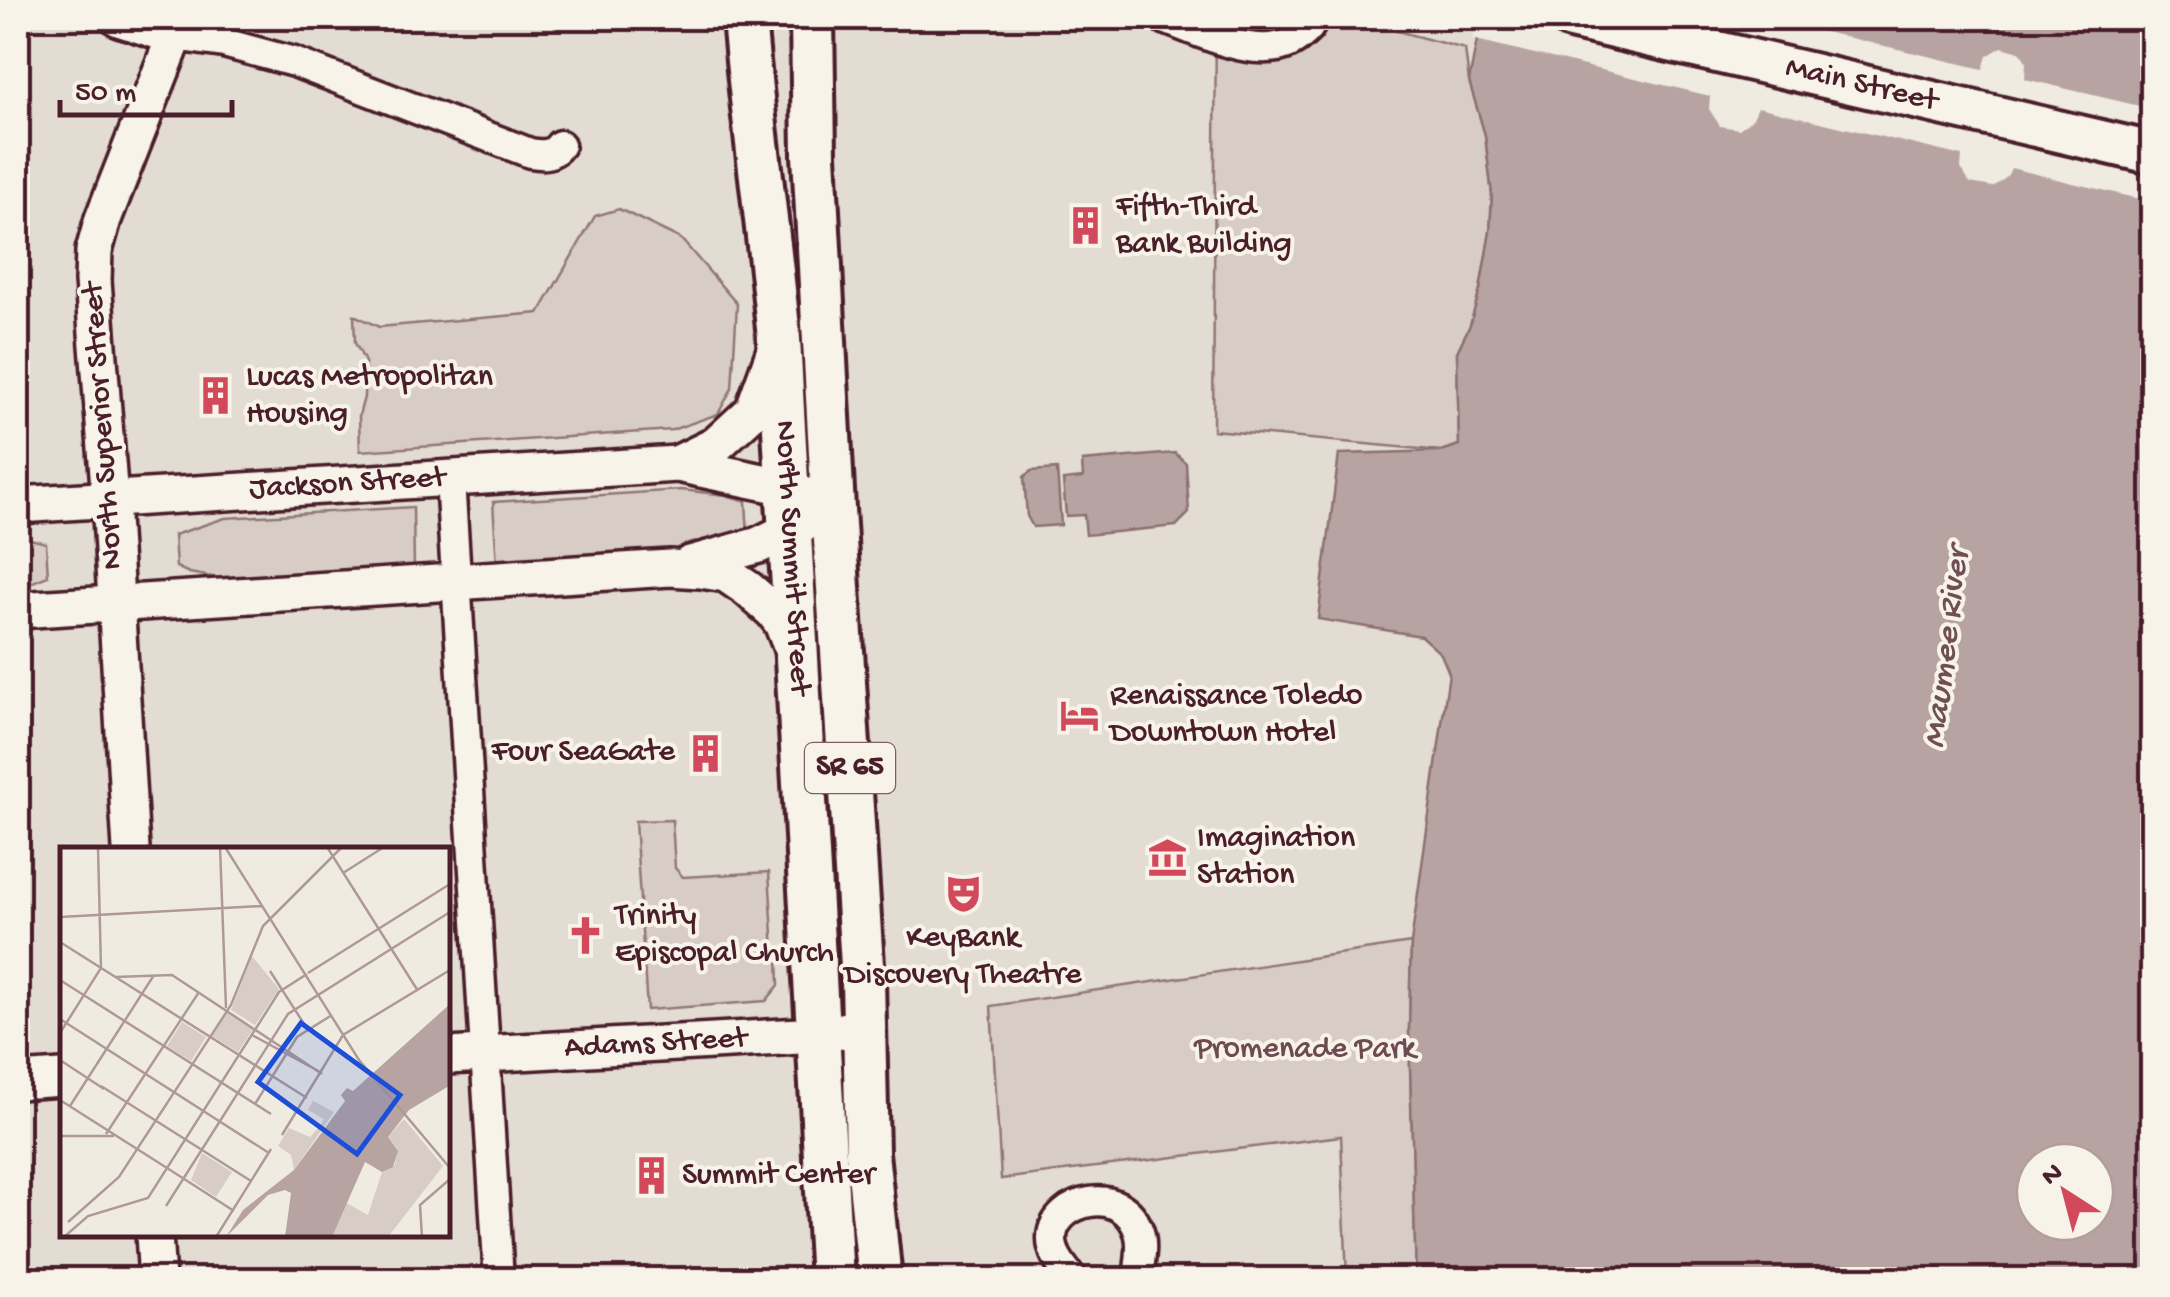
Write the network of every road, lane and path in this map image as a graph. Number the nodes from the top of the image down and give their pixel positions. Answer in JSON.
{"nodes":[{"id":1,"x":119,"y":18,"type":"edge"},
{"id":2,"x":744,"y":18,"type":"edge"},
{"id":3,"x":812,"y":18,"type":"edge"},
{"id":4,"x":1162,"y":18,"type":"edge"},
{"id":5,"x":1314,"y":18,"type":"edge"},
{"id":6,"x":1571,"y":18,"type":"edge"},
{"id":7,"x":178,"y":27,"type":"edge"},
{"id":8,"x":560,"y":145,"type":"dead end"},
{"id":9,"x":2152,"y":152,"type":"edge"},
{"id":10,"x":779,"y":339,"type":"junction"},
{"id":11,"x":677,"y":464,"type":"junction"},
{"id":12,"x":450,"y":479,"type":"junction"},
{"id":13,"x":786,"y":486,"type":"junction"},
{"id":14,"x":110,"y":500,"type":"junction"},
{"id":15,"x":18,"y":506,"type":"edge"},
{"id":16,"x":833,"y":509,"type":"junction"},
{"id":17,"x":789,"y":530,"type":"junction"},
{"id":18,"x":670,"y":568,"type":"junction"},
{"id":19,"x":456,"y":582,"type":"junction"},
{"id":20,"x":116,"y":604,"type":"junction"},
{"id":21,"x":18,"y":610,"type":"edge"},
{"id":22,"x":797,"y":661,"type":"junction"},
{"id":23,"x":131,"y":847,"type":"edge"},
{"id":24,"x":864,"y":1027,"type":"junction"},
{"id":25,"x":818,"y":1035,"type":"junction"},
{"id":26,"x":484,"y":1054,"type":"junction"},
{"id":27,"x":450,"y":1056,"type":"edge"},
{"id":28,"x":60,"y":1078,"type":"edge"},
{"id":29,"x":18,"y":1081,"type":"edge"},
{"id":30,"x":154,"y":1237,"type":"edge"},
{"id":31,"x":157,"y":1280,"type":"edge"},
{"id":32,"x":498,"y":1280,"type":"edge"},
{"id":33,"x":832,"y":1280,"type":"edge"},
{"id":34,"x":880,"y":1280,"type":"edge"},
{"id":35,"x":1073,"y":1280,"type":"edge"},
{"id":36,"x":1138,"y":1280,"type":"edge"}],
"edges":[{"from":1,"to":7,"type":"street"},
{"from":2,"to":10,"type":"main road","name":"North Summit Street","number":"SR 65"},
{"from":3,"to":16,"type":"main road","name":"North Summit Street","number":"SR 65"},
{"from":4,"to":5,"type":"street"},
{"from":6,"to":9,"type":"main road","name":"Main Street"},
{"from":7,"to":8,"type":"street"},
{"from":7,"to":14,"type":"street","name":"North Superior Street"},
{"from":10,"to":11,"type":"street","name":"Jackson Street"},
{"from":10,"to":13,"type":"main road","name":"North Summit Street","number":"SR 65"},
{"from":11,"to":12,"type":"street","name":"Jackson Street"},
{"from":11,"to":13,"type":"street","name":"Jackson Street"},
{"from":12,"to":14,"type":"street","name":"Jackson Street"},
{"from":12,"to":19,"type":"street"},
{"from":13,"to":16,"type":"street","name":"Jackson Street"},
{"from":13,"to":17,"type":"main road","name":"North Summit Street","number":"SR 65"},
{"from":14,"to":15,"type":"street","name":"Jackson Street"},
{"from":14,"to":20,"type":"street","name":"North Superior Street"},
{"from":16,"to":17,"type":"street"},
{"from":16,"to":24,"type":"main road","name":"North Summit Street","number":"SR 65"},
{"from":17,"to":18,"type":"street"},
{"from":17,"to":22,"type":"main road","name":"North Summit Street","number":"SR 65"},
{"from":18,"to":19,"type":"street"},
{"from":18,"to":22,"type":"street"},
{"from":19,"to":20,"type":"street"},
{"from":19,"to":26,"type":"street"},
{"from":20,"to":21,"type":"street"},
{"from":20,"to":23,"type":"street","name":"North Superior Street"},
{"from":22,"to":25,"type":"main road","name":"North Summit Street","number":"SR 65"},
{"from":24,"to":25,"type":"street","name":"Adams Street"},
{"from":24,"to":34,"type":"main road","name":"North Summit Street","number":"SR 65"},
{"from":25,"to":26,"type":"street","name":"Adams Street"},
{"from":25,"to":33,"type":"main road","name":"North Summit Street","number":"SR 65"},
{"from":26,"to":27,"type":"street","name":"Adams Street"},
{"from":26,"to":32,"type":"street"},
{"from":28,"to":29,"type":"street"},
{"from":30,"to":31,"type":"street"},
{"from":35,"to":36,"type":"street"}]}
